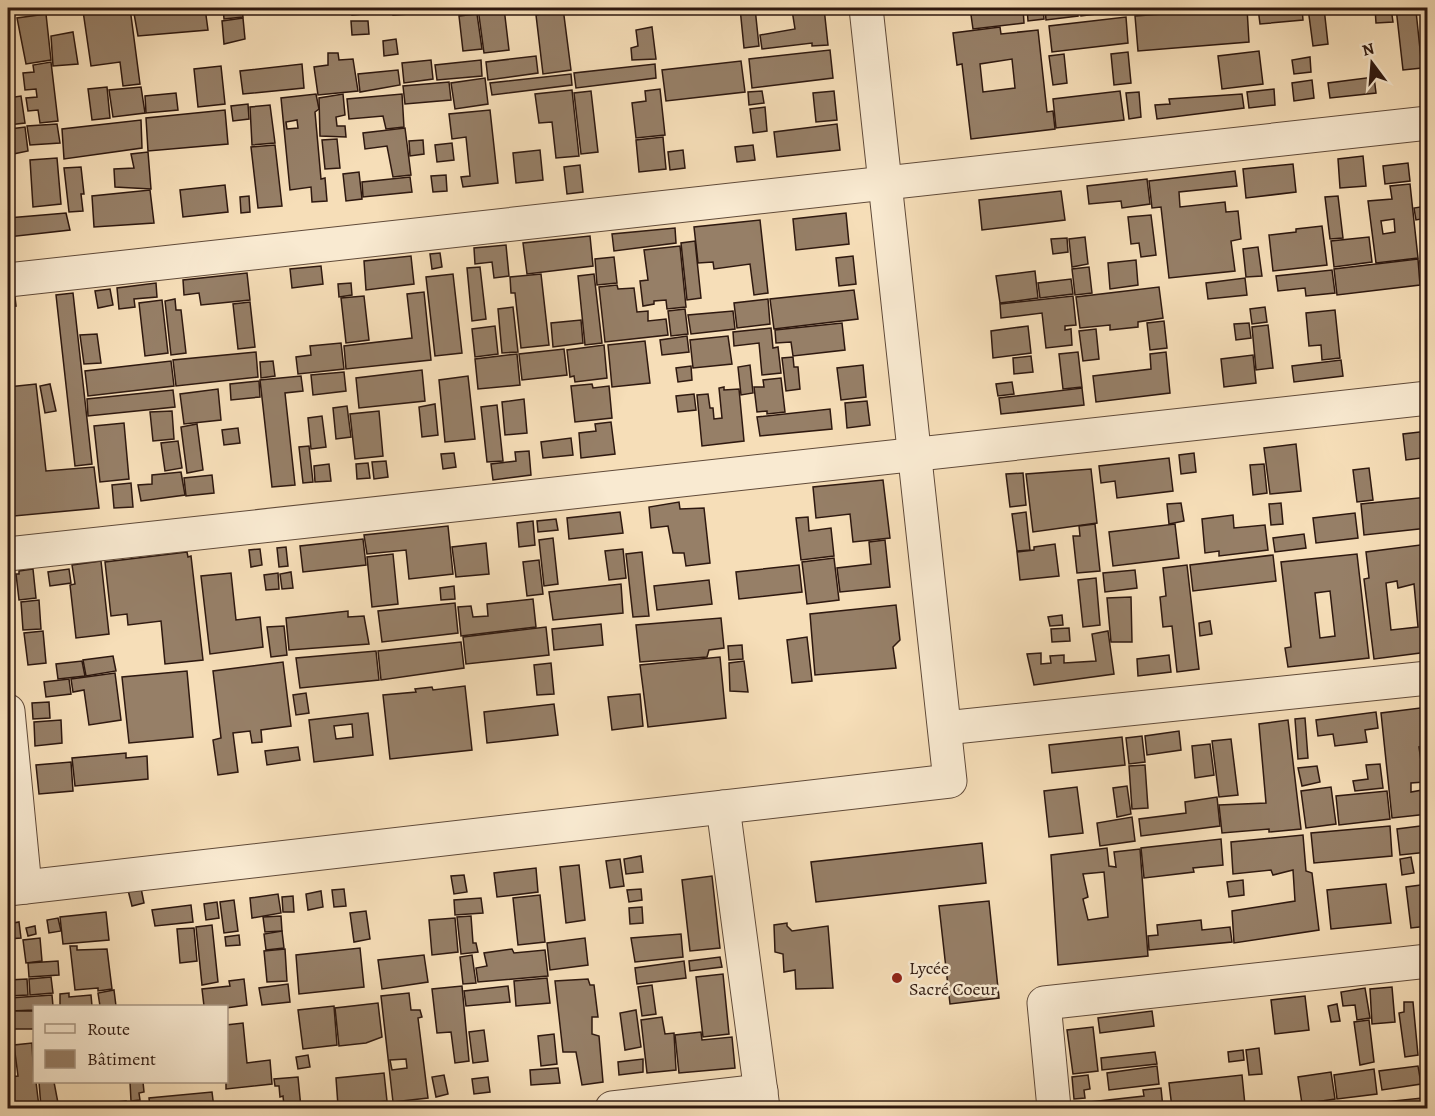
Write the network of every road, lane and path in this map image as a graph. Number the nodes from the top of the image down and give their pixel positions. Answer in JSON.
{"nodes":[{"id":1,"x":866,"y":8,"type":"edge"},
{"id":2,"x":1428,"y":123,"type":"edge"},
{"id":3,"x":885,"y":183,"type":"junction"},
{"id":4,"x":8,"y":280,"type":"edge"},
{"id":5,"x":1428,"y":398,"type":"edge"},
{"id":6,"x":915,"y":455,"type":"junction"},
{"id":7,"x":8,"y":554,"type":"edge"},
{"id":8,"x":1428,"y":678,"type":"edge"},
{"id":9,"x":8,"y":711,"type":"edge"},
{"id":10,"x":945,"y":728,"type":"junction"},
{"id":11,"x":723,"y":807,"type":"junction"},
{"id":12,"x":16,"y":888,"type":"edge"},
{"id":13,"x":1428,"y":961,"type":"edge"},
{"id":14,"x":762,"y":1100,"type":"edge"},
{"id":15,"x":612,"y":1108,"type":"edge"},
{"id":16,"x":1054,"y":1108,"type":"edge"}],
"edges":[{"from":1,"to":3,"type":"street"},
{"from":2,"to":3,"type":"street"},
{"from":3,"to":4,"type":"street"},
{"from":3,"to":6,"type":"street"},
{"from":5,"to":6,"type":"street"},
{"from":6,"to":7,"type":"street"},
{"from":6,"to":10,"type":"street"},
{"from":8,"to":10,"type":"street"},
{"from":9,"to":12,"type":"street"},
{"from":10,"to":11,"type":"street"},
{"from":11,"to":12,"type":"street"},
{"from":11,"to":14,"type":"street"},
{"from":13,"to":16,"type":"street"},
{"from":14,"to":15,"type":"street"}]}
